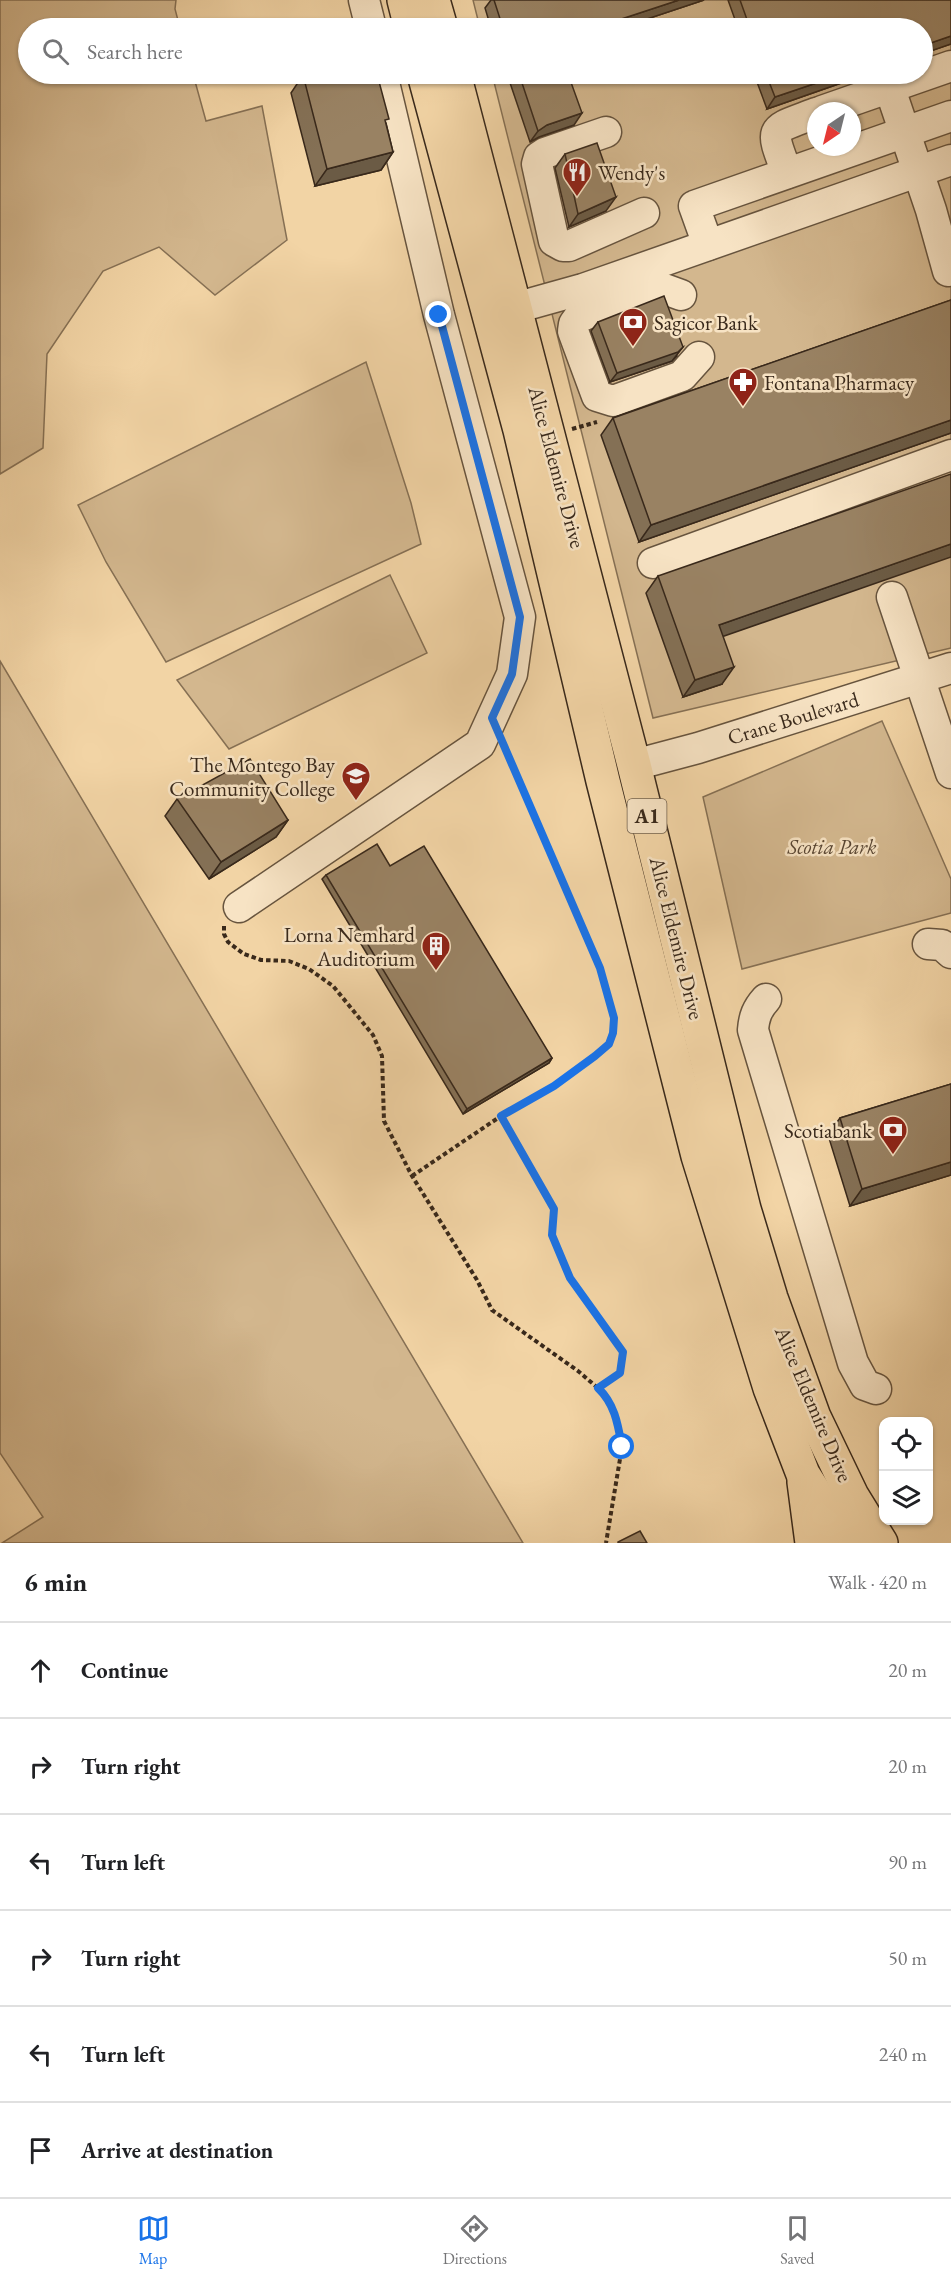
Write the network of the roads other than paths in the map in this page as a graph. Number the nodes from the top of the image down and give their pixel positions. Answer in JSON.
{"nodes":[{"id":1,"x":364,"y":0,"type":"edge"},
{"id":2,"x":404,"y":0,"type":"edge"},
{"id":3,"x":433,"y":0,"type":"edge"},
{"id":4,"x":368,"y":18,"type":"edge"},
{"id":5,"x":408,"y":18,"type":"edge"},
{"id":6,"x":438,"y":18,"type":"edge"},
{"id":7,"x":951,"y":66,"type":"edge"},
{"id":8,"x":933,"y":72,"type":"edge"},
{"id":9,"x":384,"y":84,"type":"edge"},
{"id":10,"x":427,"y":84,"type":"edge"},
{"id":11,"x":457,"y":84,"type":"edge"},
{"id":12,"x":895,"y":84,"type":"edge"},
{"id":13,"x":889,"y":86,"type":"junction"},
{"id":14,"x":846,"y":102,"type":"edge"},
{"id":15,"x":807,"y":116,"type":"edge"},
{"id":16,"x":951,"y":116,"type":"edge"},
{"id":17,"x":904,"y":131,"type":"junction"},
{"id":18,"x":606,"y":132,"type":"dead end"},
{"id":19,"x":951,"y":160,"type":"edge"},
{"id":20,"x":917,"y":172,"type":"junction"},
{"id":21,"x":787,"y":173,"type":"junction"},
{"id":22,"x":644,"y":213,"type":"dead end"},
{"id":23,"x":708,"y":245,"type":"junction"},
{"id":24,"x":948,"y":271,"type":"dead end"},
{"id":25,"x":681,"y":295,"type":"dead end"},
{"id":26,"x":515,"y":308,"type":"junction"},
{"id":27,"x":699,"y":357,"type":"dead end"},
{"id":28,"x":951,"y":455,"type":"edge"},
{"id":29,"x":653,"y":563,"type":"dead end"},
{"id":30,"x":892,"y":597,"type":"dead end"},
{"id":31,"x":951,"y":668,"type":"edge"},
{"id":32,"x":920,"y":679,"type":"junction"},
{"id":33,"x":634,"y":765,"type":"junction"},
{"id":34,"x":951,"y":772,"type":"edge"},
{"id":35,"x":239,"y":907,"type":"road end"},
{"id":36,"x":766,"y":999,"type":"dead end"},
{"id":37,"x":876,"y":1389,"type":"dead end"},
{"id":38,"x":803,"y":1474,"type":"junction"},
{"id":39,"x":812,"y":1543,"type":"edge"},
{"id":40,"x":847,"y":1543,"type":"edge"},
{"id":41,"x":881,"y":1543,"type":"edge"}],
"edges":[{"from":1,"to":4,"type":"lane"},
{"from":2,"to":5,"type":"main road"},
{"from":3,"to":6,"type":"main road"},
{"from":7,"to":8,"type":"lane"},
{"from":9,"to":35,"type":"lane"},
{"from":10,"to":38,"type":"main road","name":"Alice Eldemire Drive","number":"A1"},
{"from":11,"to":26,"type":"main road","name":"Alice Eldemire Drive","number":"A1"},
{"from":12,"to":13,"type":"lane"},
{"from":13,"to":14,"type":"lane"},
{"from":13,"to":17,"type":"lane"},
{"from":15,"to":21,"type":"lane"},
{"from":16,"to":17,"type":"lane"},
{"from":17,"to":20,"type":"lane"},
{"from":17,"to":21,"type":"lane"},
{"from":18,"to":22,"type":"lane"},
{"from":19,"to":20,"type":"lane"},
{"from":20,"to":23,"type":"lane"},
{"from":20,"to":24,"type":"lane"},
{"from":21,"to":23,"type":"lane"},
{"from":23,"to":26,"type":"lane"},
{"from":25,"to":27,"type":"lane"},
{"from":26,"to":33,"type":"main road","name":"Alice Eldemire Drive","number":"A1"},
{"from":28,"to":29,"type":"lane"},
{"from":30,"to":32,"type":"lane"},
{"from":31,"to":32,"type":"lane","name":"Crane Boulevard"},
{"from":32,"to":33,"type":"lane","name":"Crane Boulevard"},
{"from":32,"to":34,"type":"lane"},
{"from":33,"to":41,"type":"main road","name":"Alice Eldemire Drive","number":"A1"},
{"from":36,"to":37,"type":"lane"},
{"from":38,"to":39,"type":"main road"},
{"from":38,"to":40,"type":"main road","name":"Alice Eldemire Drive","number":"A1"}]}
